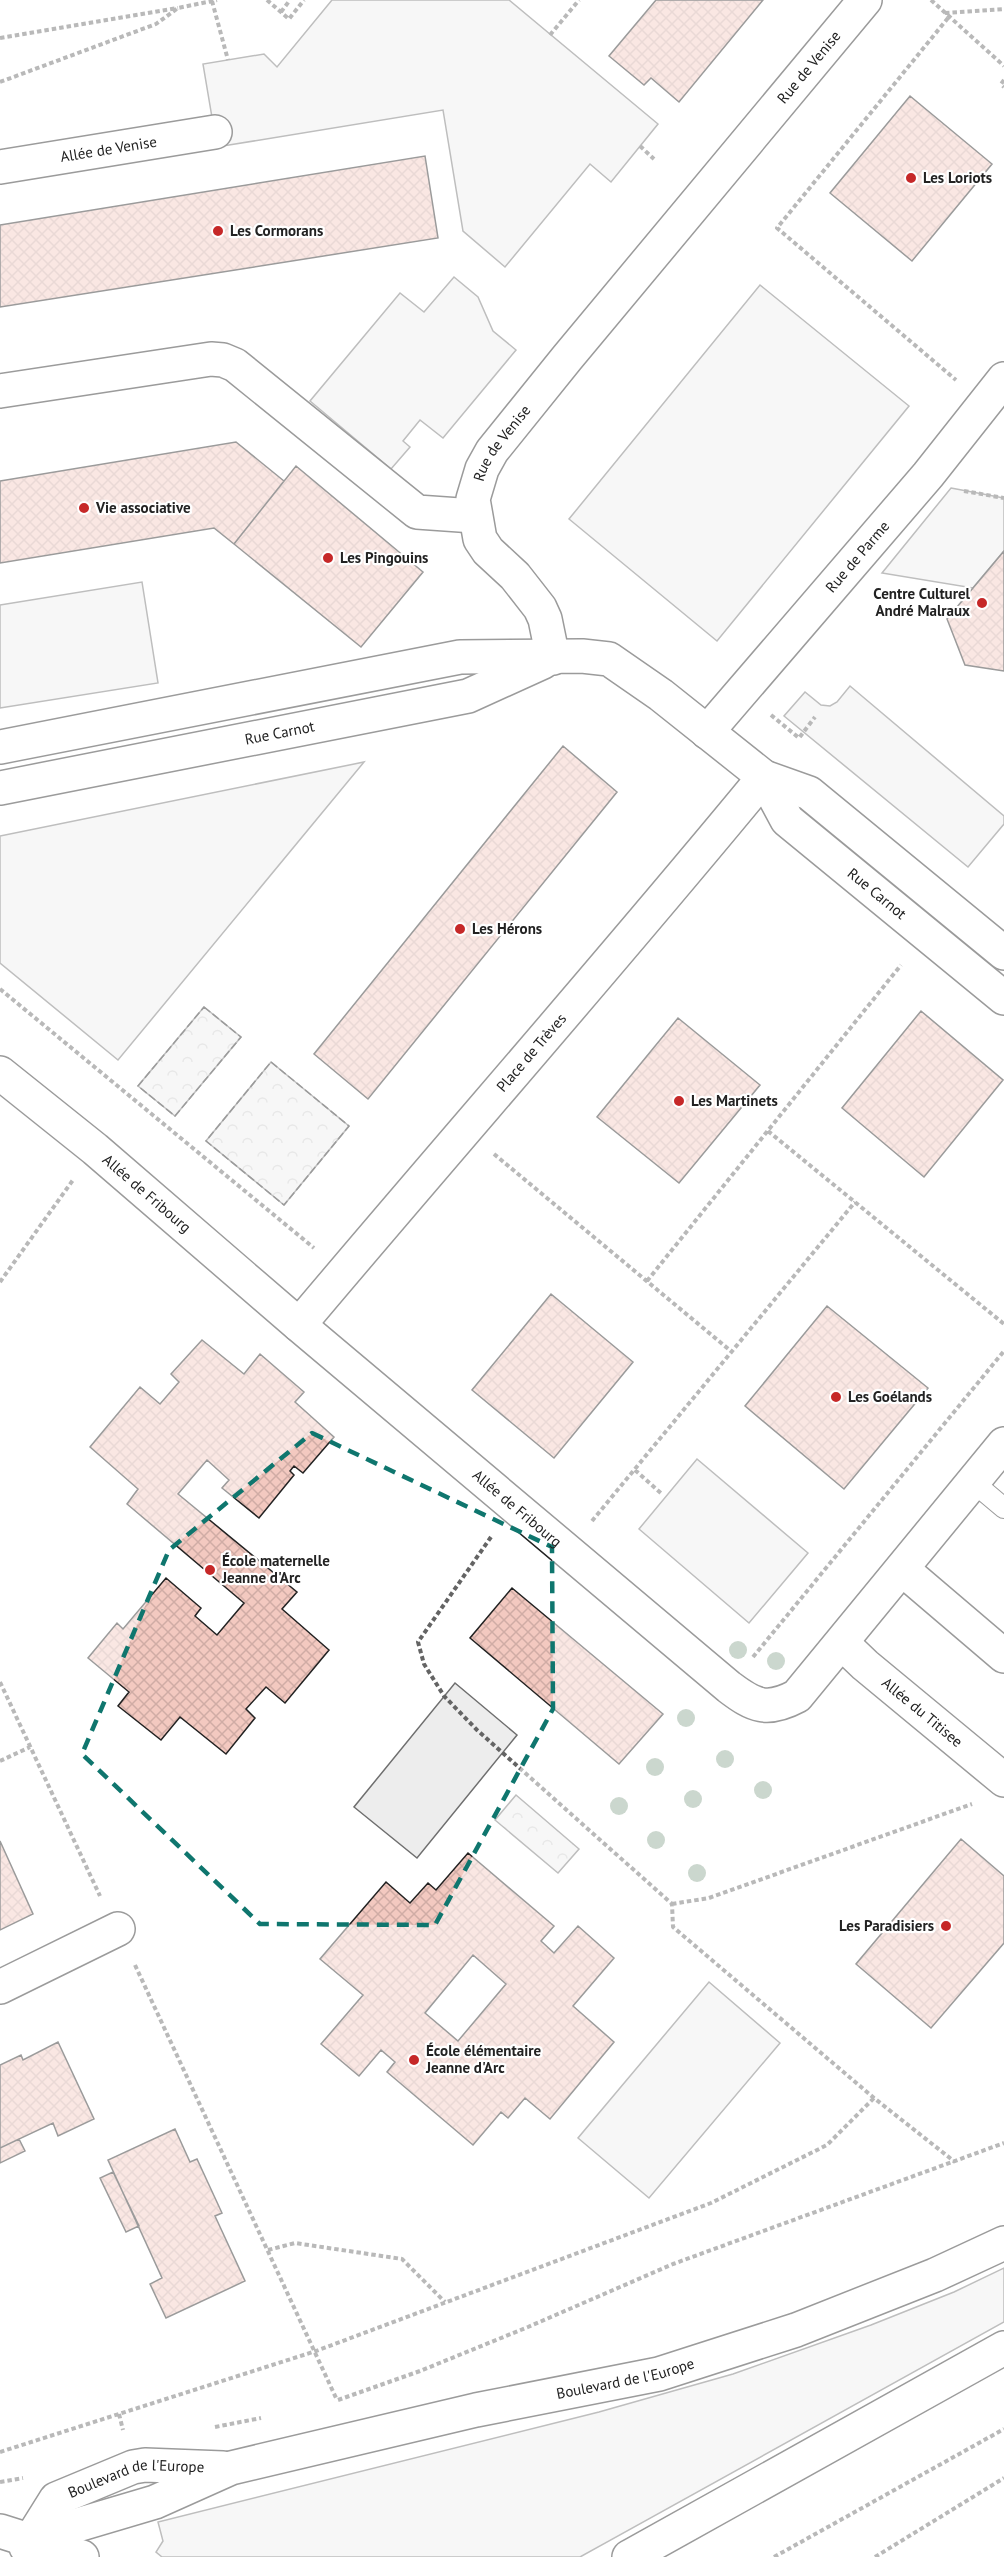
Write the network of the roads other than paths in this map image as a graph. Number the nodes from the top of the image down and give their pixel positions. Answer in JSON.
{"nodes":[{"id":1,"x":865,"y":0,"type":"edge"},
{"id":2,"x":215,"y":132,"type":"dead end"},
{"id":3,"x":0,"y":167,"type":"edge"},
{"id":4,"x":1004,"y":379,"type":"edge"},
{"id":5,"x":0,"y":391,"type":"edge"},
{"id":6,"x":474,"y":516,"type":"junction"},
{"id":7,"x":553,"y":658,"type":"junction"},
{"id":8,"x":707,"y":732,"type":"junction"},
{"id":9,"x":0,"y":747,"type":"edge"},
{"id":10,"x":764,"y":777,"type":"junction"},
{"id":11,"x":0,"y":788,"type":"edge"},
{"id":12,"x":1004,"y":953,"type":"edge"},
{"id":13,"x":1004,"y":998,"type":"edge"},
{"id":14,"x":0,"y":1073,"type":"edge"},
{"id":15,"x":299,"y":1325,"type":"junction"},
{"id":16,"x":1004,"y":1444,"type":"edge"},
{"id":17,"x":973,"y":1482,"type":"junction"},
{"id":18,"x":1004,"y":1508,"type":"edge"},
{"id":19,"x":902,"y":1569,"type":"junction"},
{"id":20,"x":842,"y":1643,"type":"junction"},
{"id":21,"x":1004,"y":1656,"type":"edge"},
{"id":22,"x":993,"y":1791,"type":"edge"},
{"id":23,"x":118,"y":1929,"type":"road end"},
{"id":24,"x":0,"y":1987,"type":"edge"},
{"id":25,"x":1004,"y":2243,"type":"edge"},
{"id":26,"x":1004,"y":2348,"type":"edge"},
{"id":27,"x":16,"y":2542,"type":"edge"},
{"id":28,"x":82,"y":2557,"type":"edge"},
{"id":29,"x":629,"y":2557,"type":"edge"}],
"edges":[{"from":1,"to":6,"type":"street","name":"Rue de Venise"},
{"from":2,"to":3,"type":"street","name":"Allée de Venise"},
{"from":4,"to":8,"type":"street","name":"Rue de Parme"},
{"from":5,"to":6,"type":"street"},
{"from":6,"to":7,"type":"street"},
{"from":7,"to":8,"type":"street","name":"Rue Carnot"},
{"from":7,"to":9,"type":"street","name":"Rue Carnot"},
{"from":7,"to":11,"type":"street","name":"Rue Carnot"},
{"from":8,"to":10,"type":"street","name":"Rue Carnot"},
{"from":10,"to":12,"type":"street","name":"Rue Carnot"},
{"from":10,"to":13,"type":"street","name":"Rue Carnot"},
{"from":10,"to":15,"type":"street","name":"Place de Trèves"},
{"from":14,"to":15,"type":"street","name":"Allée de Fribourg"},
{"from":15,"to":20,"type":"street","name":"Allée de Fribourg"},
{"from":16,"to":17,"type":"street","name":"Allée de Fribourg"},
{"from":17,"to":18,"type":"lane"},
{"from":17,"to":19,"type":"street","name":"Allée de Fribourg"},
{"from":19,"to":20,"type":"street","name":"Allée de Fribourg"},
{"from":19,"to":21,"type":"street"},
{"from":20,"to":22,"type":"street","name":"Allée du Titisee"},
{"from":23,"to":24,"type":"street"},
{"from":25,"to":27,"type":"street","name":"Boulevard de l'Europe"},
{"from":26,"to":29,"type":"street"},
{"from":27,"to":28,"type":"street"}]}
